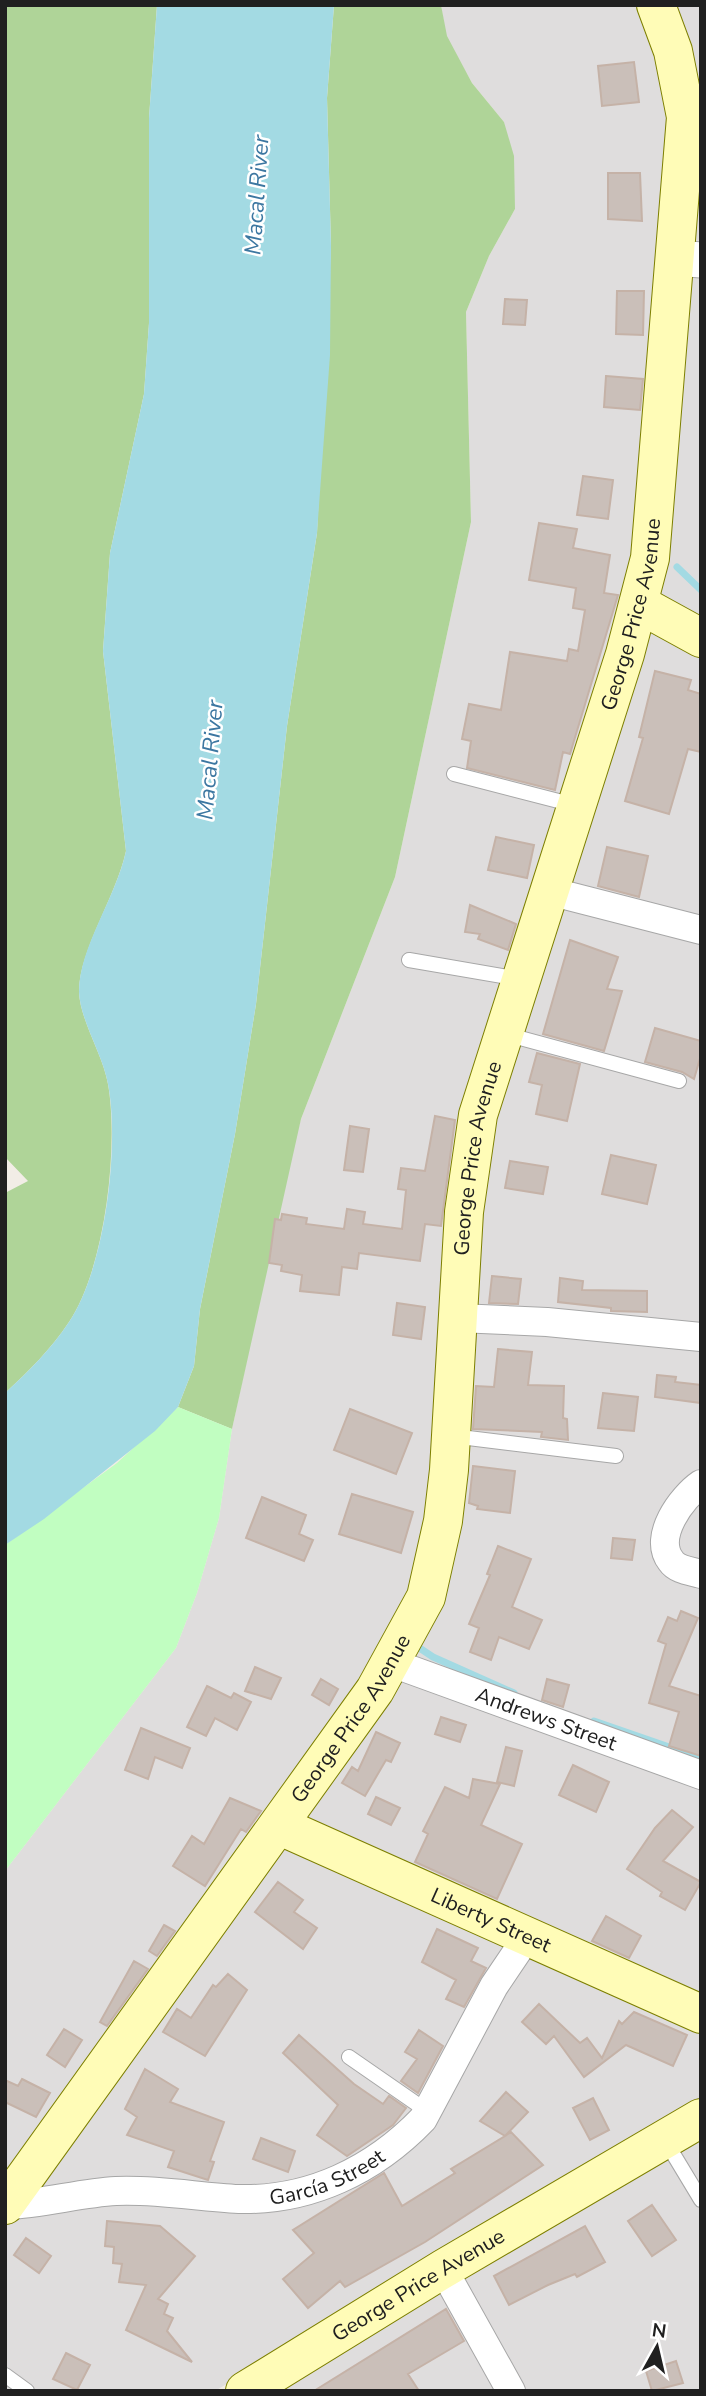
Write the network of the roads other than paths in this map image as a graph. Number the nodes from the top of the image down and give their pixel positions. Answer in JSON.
{"nodes":[{"id":1,"x":656,"y":5,"type":"edge"},
{"id":2,"x":688,"y":259,"type":"edge"},
{"id":3,"x":642,"y":594,"type":"junction"},
{"id":4,"x":701,"y":613,"type":"edge"},
{"id":5,"x":701,"y":638,"type":"edge"},
{"id":6,"x":454,"y":774,"type":"dead end"},
{"id":7,"x":577,"y":806,"type":"junction"},
{"id":8,"x":549,"y":891,"type":"junction"},
{"id":9,"x":701,"y":930,"type":"edge"},
{"id":10,"x":409,"y":961,"type":"dead end"},
{"id":11,"x":521,"y":979,"type":"junction"},
{"id":12,"x":503,"y":1033,"type":"junction"},
{"id":13,"x":680,"y":1081,"type":"dead end"},
{"id":14,"x":458,"y":1318,"type":"junction"},
{"id":15,"x":701,"y":1337,"type":"edge"},
{"id":16,"x":451,"y":1436,"type":"junction"},
{"id":17,"x":616,"y":1456,"type":"dead end"},
{"id":18,"x":701,"y":1484,"type":"edge"},
{"id":19,"x":701,"y":1574,"type":"edge"},
{"id":20,"x":392,"y":1663,"type":"junction"},
{"id":21,"x":701,"y":1775,"type":"edge"},
{"id":22,"x":280,"y":1826,"type":"junction"},
{"id":23,"x":527,"y":1937,"type":"junction"},
{"id":24,"x":701,"y":2014,"type":"edge"},
{"id":25,"x":349,"y":2057,"type":"dead end"},
{"id":26,"x":427,"y":2111,"type":"junction"},
{"id":27,"x":701,"y":2118,"type":"edge"},
{"id":28,"x":664,"y":2137,"type":"junction"},
{"id":29,"x":701,"y":2200,"type":"edge"},
{"id":30,"x":6,"y":2205,"type":"edge"},
{"id":31,"x":443,"y":2269,"type":"junction"},
{"id":32,"x":5,"y":2375,"type":"edge"},
{"id":33,"x":27,"y":2391,"type":"edge"},
{"id":34,"x":245,"y":2391,"type":"edge"},
{"id":35,"x":512,"y":2391,"type":"edge"}],
"edges":[{"from":1,"to":2,"type":"main road","name":"George Price Avenue"},
{"from":2,"to":3,"type":"main road","name":"George Price Avenue"},
{"from":3,"to":4,"type":"main road"},
{"from":3,"to":5,"type":"main road"},
{"from":3,"to":7,"type":"main road","name":"George Price Avenue"},
{"from":6,"to":7,"type":"lane"},
{"from":7,"to":8,"type":"main road","name":"George Price Avenue"},
{"from":8,"to":9,"type":"street"},
{"from":8,"to":11,"type":"main road","name":"George Price Avenue"},
{"from":10,"to":11,"type":"lane"},
{"from":11,"to":12,"type":"main road","name":"George Price Avenue"},
{"from":12,"to":13,"type":"lane"},
{"from":12,"to":14,"type":"main road","name":"George Price Avenue"},
{"from":14,"to":15,"type":"street"},
{"from":14,"to":16,"type":"main road","name":"George Price Avenue"},
{"from":16,"to":17,"type":"lane"},
{"from":16,"to":20,"type":"main road","name":"George Price Avenue"},
{"from":18,"to":19,"type":"street"},
{"from":20,"to":21,"type":"street","name":"Andrews Street"},
{"from":20,"to":22,"type":"main road","name":"George Price Avenue"},
{"from":22,"to":23,"type":"main road","name":"Liberty Street"},
{"from":22,"to":30,"type":"main road","name":"George Price Avenue"},
{"from":23,"to":24,"type":"main road","name":"Liberty Street"},
{"from":23,"to":26,"type":"street","name":"García Street"},
{"from":25,"to":26,"type":"lane"},
{"from":26,"to":30,"type":"street","name":"García Street"},
{"from":27,"to":28,"type":"main road","name":"George Price Avenue"},
{"from":28,"to":29,"type":"lane"},
{"from":28,"to":31,"type":"main road","name":"George Price Avenue"},
{"from":31,"to":34,"type":"main road","name":"George Price Avenue"},
{"from":31,"to":35,"type":"street"},
{"from":32,"to":33,"type":"lane"}]}
